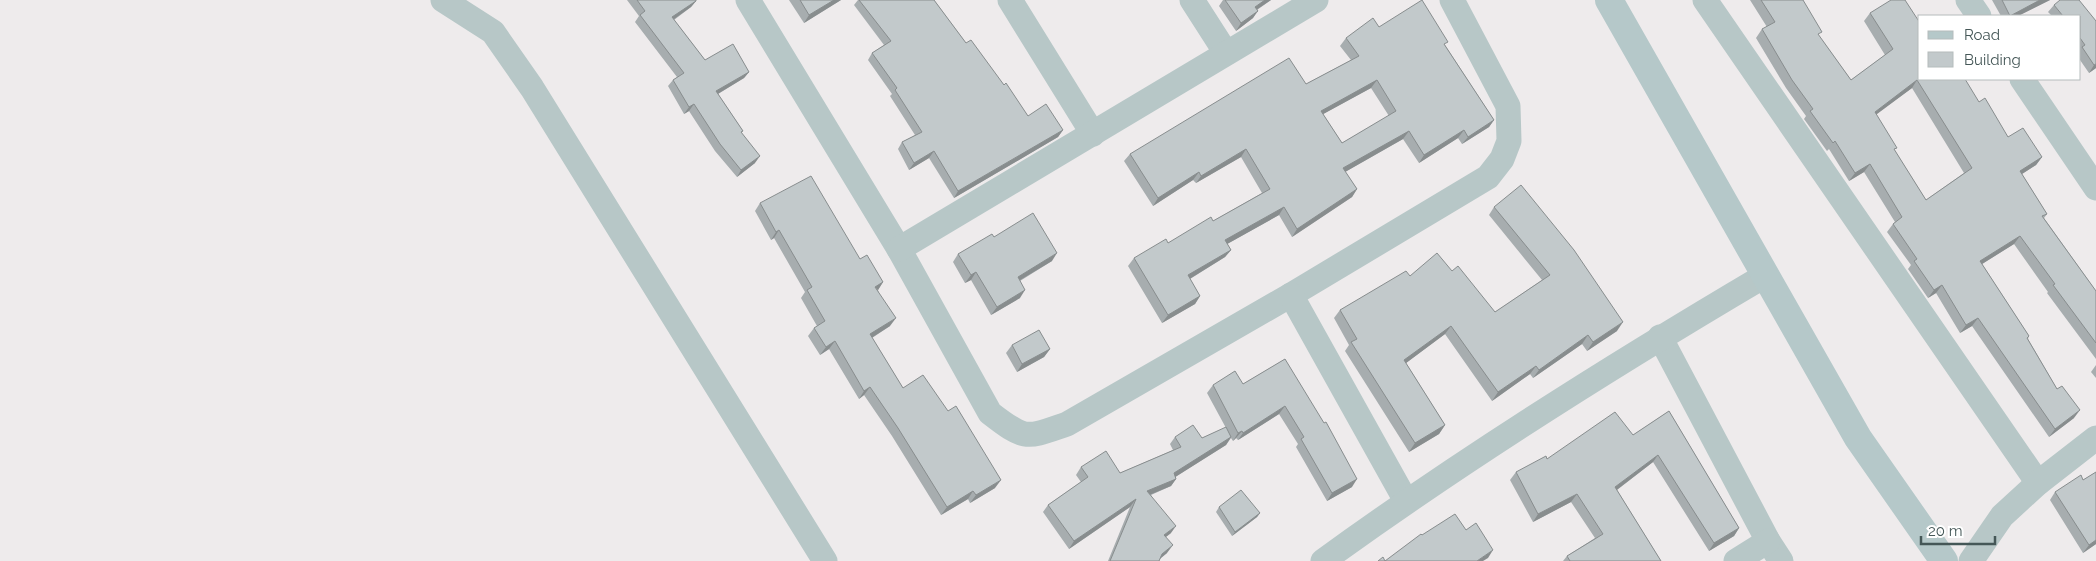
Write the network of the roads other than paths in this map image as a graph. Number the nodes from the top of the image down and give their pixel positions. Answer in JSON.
{"nodes":[{"id":1,"x":443,"y":0,"type":"edge"},
{"id":2,"x":748,"y":0,"type":"edge"},
{"id":3,"x":1010,"y":0,"type":"edge"},
{"id":4,"x":1192,"y":0,"type":"edge"},
{"id":5,"x":1316,"y":0,"type":"edge"},
{"id":6,"x":1452,"y":0,"type":"edge"},
{"id":7,"x":1705,"y":0,"type":"edge"},
{"id":8,"x":1968,"y":0,"type":"edge"},
{"id":9,"x":1617,"y":3,"type":"edge"},
{"id":10,"x":1978,"y":15,"type":"edge"},
{"id":11,"x":1226,"y":53,"type":"junction"},
{"id":12,"x":2023,"y":80,"type":"edge"},
{"id":13,"x":1092,"y":134,"type":"junction"},
{"id":14,"x":2096,"y":188,"type":"edge"},
{"id":15,"x":899,"y":250,"type":"junction"},
{"id":16,"x":1766,"y":275,"type":"junction"},
{"id":17,"x":1292,"y":295,"type":"junction"},
{"id":18,"x":1660,"y":337,"type":"junction"},
{"id":19,"x":2096,"y":438,"type":"edge"},
{"id":20,"x":2038,"y":483,"type":"junction"},
{"id":21,"x":1406,"y":501,"type":"junction"},
{"id":22,"x":1775,"y":551,"type":"edge"},
{"id":23,"x":825,"y":561,"type":"edge"},
{"id":24,"x":1323,"y":561,"type":"edge"},
{"id":25,"x":1736,"y":561,"type":"edge"},
{"id":26,"x":1944,"y":561,"type":"edge"},
{"id":27,"x":1971,"y":561,"type":"edge"}],
"edges":[{"from":1,"to":23,"type":"street"},
{"from":2,"to":15,"type":"street"},
{"from":3,"to":13,"type":"street"},
{"from":4,"to":11,"type":"street"},
{"from":5,"to":11,"type":"street"},
{"from":6,"to":17,"type":"street"},
{"from":7,"to":20,"type":"street"},
{"from":8,"to":10,"type":"street"},
{"from":9,"to":16,"type":"street"},
{"from":11,"to":13,"type":"street"},
{"from":12,"to":14,"type":"street"},
{"from":13,"to":15,"type":"street"},
{"from":15,"to":17,"type":"street"},
{"from":16,"to":18,"type":"street"},
{"from":16,"to":26,"type":"street"},
{"from":17,"to":21,"type":"street"},
{"from":18,"to":21,"type":"street"},
{"from":18,"to":22,"type":"street"},
{"from":19,"to":20,"type":"street"},
{"from":20,"to":27,"type":"street"},
{"from":21,"to":24,"type":"street"},
{"from":22,"to":25,"type":"street"}]}
